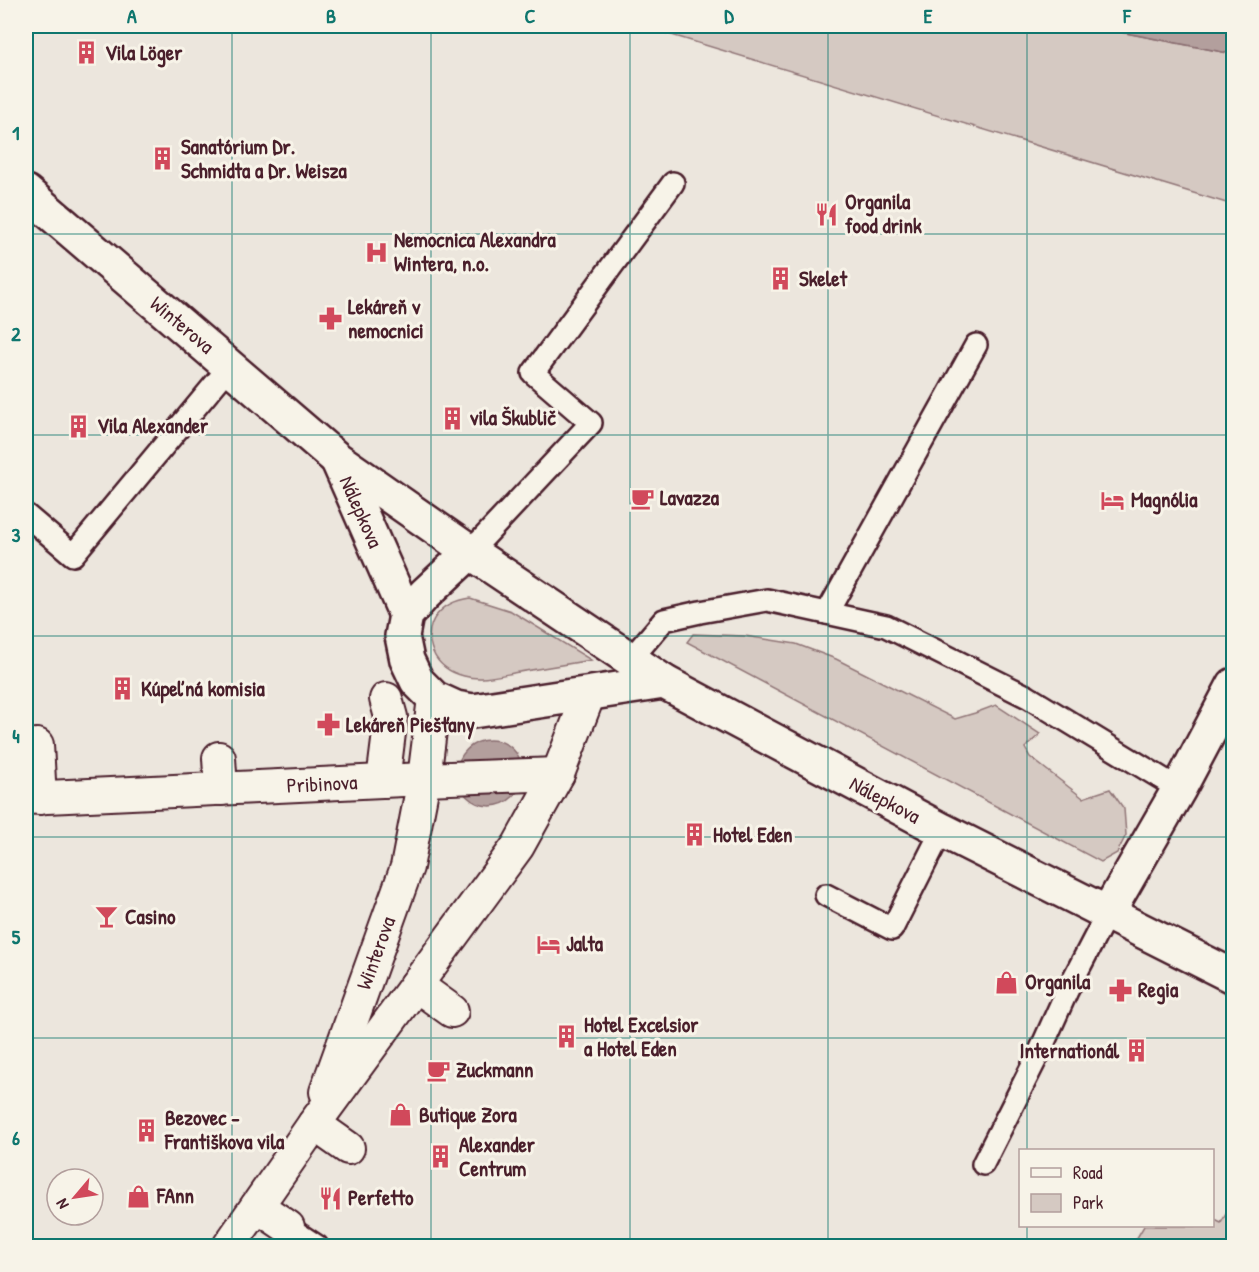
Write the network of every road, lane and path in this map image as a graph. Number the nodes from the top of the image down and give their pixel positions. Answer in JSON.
{"nodes":[{"id":1,"x":673,"y":183,"type":"dead end"},
{"id":2,"x":26,"y":192,"type":"edge"},
{"id":3,"x":976,"y":345,"type":"dead end"},
{"id":4,"x":230,"y":366,"type":"junction"},
{"id":5,"x":337,"y":459,"type":"junction"},
{"id":6,"x":26,"y":515,"type":"edge"},
{"id":7,"x":470,"y":552,"type":"junction"},
{"id":8,"x":827,"y":613,"type":"junction"},
{"id":9,"x":406,"y":615,"type":"junction"},
{"id":10,"x":630,"y":660,"type":"junction"},
{"id":11,"x":664,"y":682,"type":"junction"},
{"id":12,"x":1233,"y":688,"type":"edge"},
{"id":13,"x":589,"y":694,"type":"junction"},
{"id":14,"x":434,"y":698,"type":"junction"},
{"id":15,"x":386,"y":699,"type":"dead end"},
{"id":16,"x":37,"y":745,"type":"dead end"},
{"id":17,"x":558,"y":774,"type":"junction"},
{"id":18,"x":424,"y":778,"type":"junction"},
{"id":19,"x":383,"y":781,"type":"junction"},
{"id":20,"x":1179,"y":789,"type":"junction"},
{"id":21,"x":33,"y":798,"type":"edge"},
{"id":22,"x":942,"y":830,"type":"junction"},
{"id":23,"x":826,"y":895,"type":"dead end"},
{"id":24,"x":1107,"y":914,"type":"junction"},
{"id":25,"x":1233,"y":978,"type":"edge"},
{"id":26,"x":416,"y":985,"type":"junction"},
{"id":27,"x":452,"y":1011,"type":"dead end"},
{"id":28,"x":314,"y":1124,"type":"junction"},
{"id":29,"x":348,"y":1148,"type":"dead end"},
{"id":30,"x":984,"y":1164,"type":"dead end"},
{"id":31,"x":257,"y":1206,"type":"junction"},
{"id":32,"x":288,"y":1227,"type":"joint"},
{"id":33,"x":229,"y":1246,"type":"edge"},
{"id":34,"x":317,"y":1246,"type":"edge"}],
"edges":[{"from":1,"to":7,"type":"lane"},
{"from":2,"to":4,"type":"street","name":"Winterova"},
{"from":3,"to":8,"type":"lane"},
{"from":4,"to":5,"type":"street","name":"Winterova"},
{"from":4,"to":6,"type":"lane"},
{"from":5,"to":7,"type":"street","name":"Nálepkova"},
{"from":5,"to":9,"type":"street","name":"Nálepkova"},
{"from":7,"to":9,"type":"street"},
{"from":7,"to":10,"type":"street","name":"Nálepkova"},
{"from":8,"to":10,"type":"lane"},
{"from":8,"to":20,"type":"lane"},
{"from":9,"to":14,"type":"street","name":"Nálepkova"},
{"from":10,"to":11,"type":"street","name":"Nálepkova"},
{"from":11,"to":13,"type":"street","name":"Nálepkova"},
{"from":11,"to":22,"type":"street","name":"Nálepkova"},
{"from":12,"to":20,"type":"street"},
{"from":13,"to":14,"type":"street","name":"Nálepkova"},
{"from":13,"to":17,"type":"street","name":"Winterova"},
{"from":14,"to":18,"type":"street","name":"Winterova"},
{"from":15,"to":19,"type":"street"},
{"from":16,"to":21,"type":"street","name":"Pribinova"},
{"from":17,"to":18,"type":"street"},
{"from":17,"to":26,"type":"street","name":"Winterova"},
{"from":18,"to":19,"type":"street","name":"Pribinova"},
{"from":18,"to":28,"type":"street","name":"Winterova"},
{"from":19,"to":21,"type":"street","name":"Pribinova"},
{"from":20,"to":24,"type":"street"},
{"from":22,"to":23,"type":"lane"},
{"from":22,"to":24,"type":"street","name":"Nálepkova"},
{"from":24,"to":25,"type":"street","name":"Nálepkova"},
{"from":24,"to":30,"type":"lane"},
{"from":26,"to":27,"type":"street"},
{"from":26,"to":28,"type":"street","name":"Winterova"},
{"from":28,"to":29,"type":"street"},
{"from":28,"to":31,"type":"street","name":"Winterova"},
{"from":31,"to":32,"type":"street"},
{"from":31,"to":33,"type":"street","name":"Winterova"},
{"from":32,"to":34,"type":"lane"}]}
